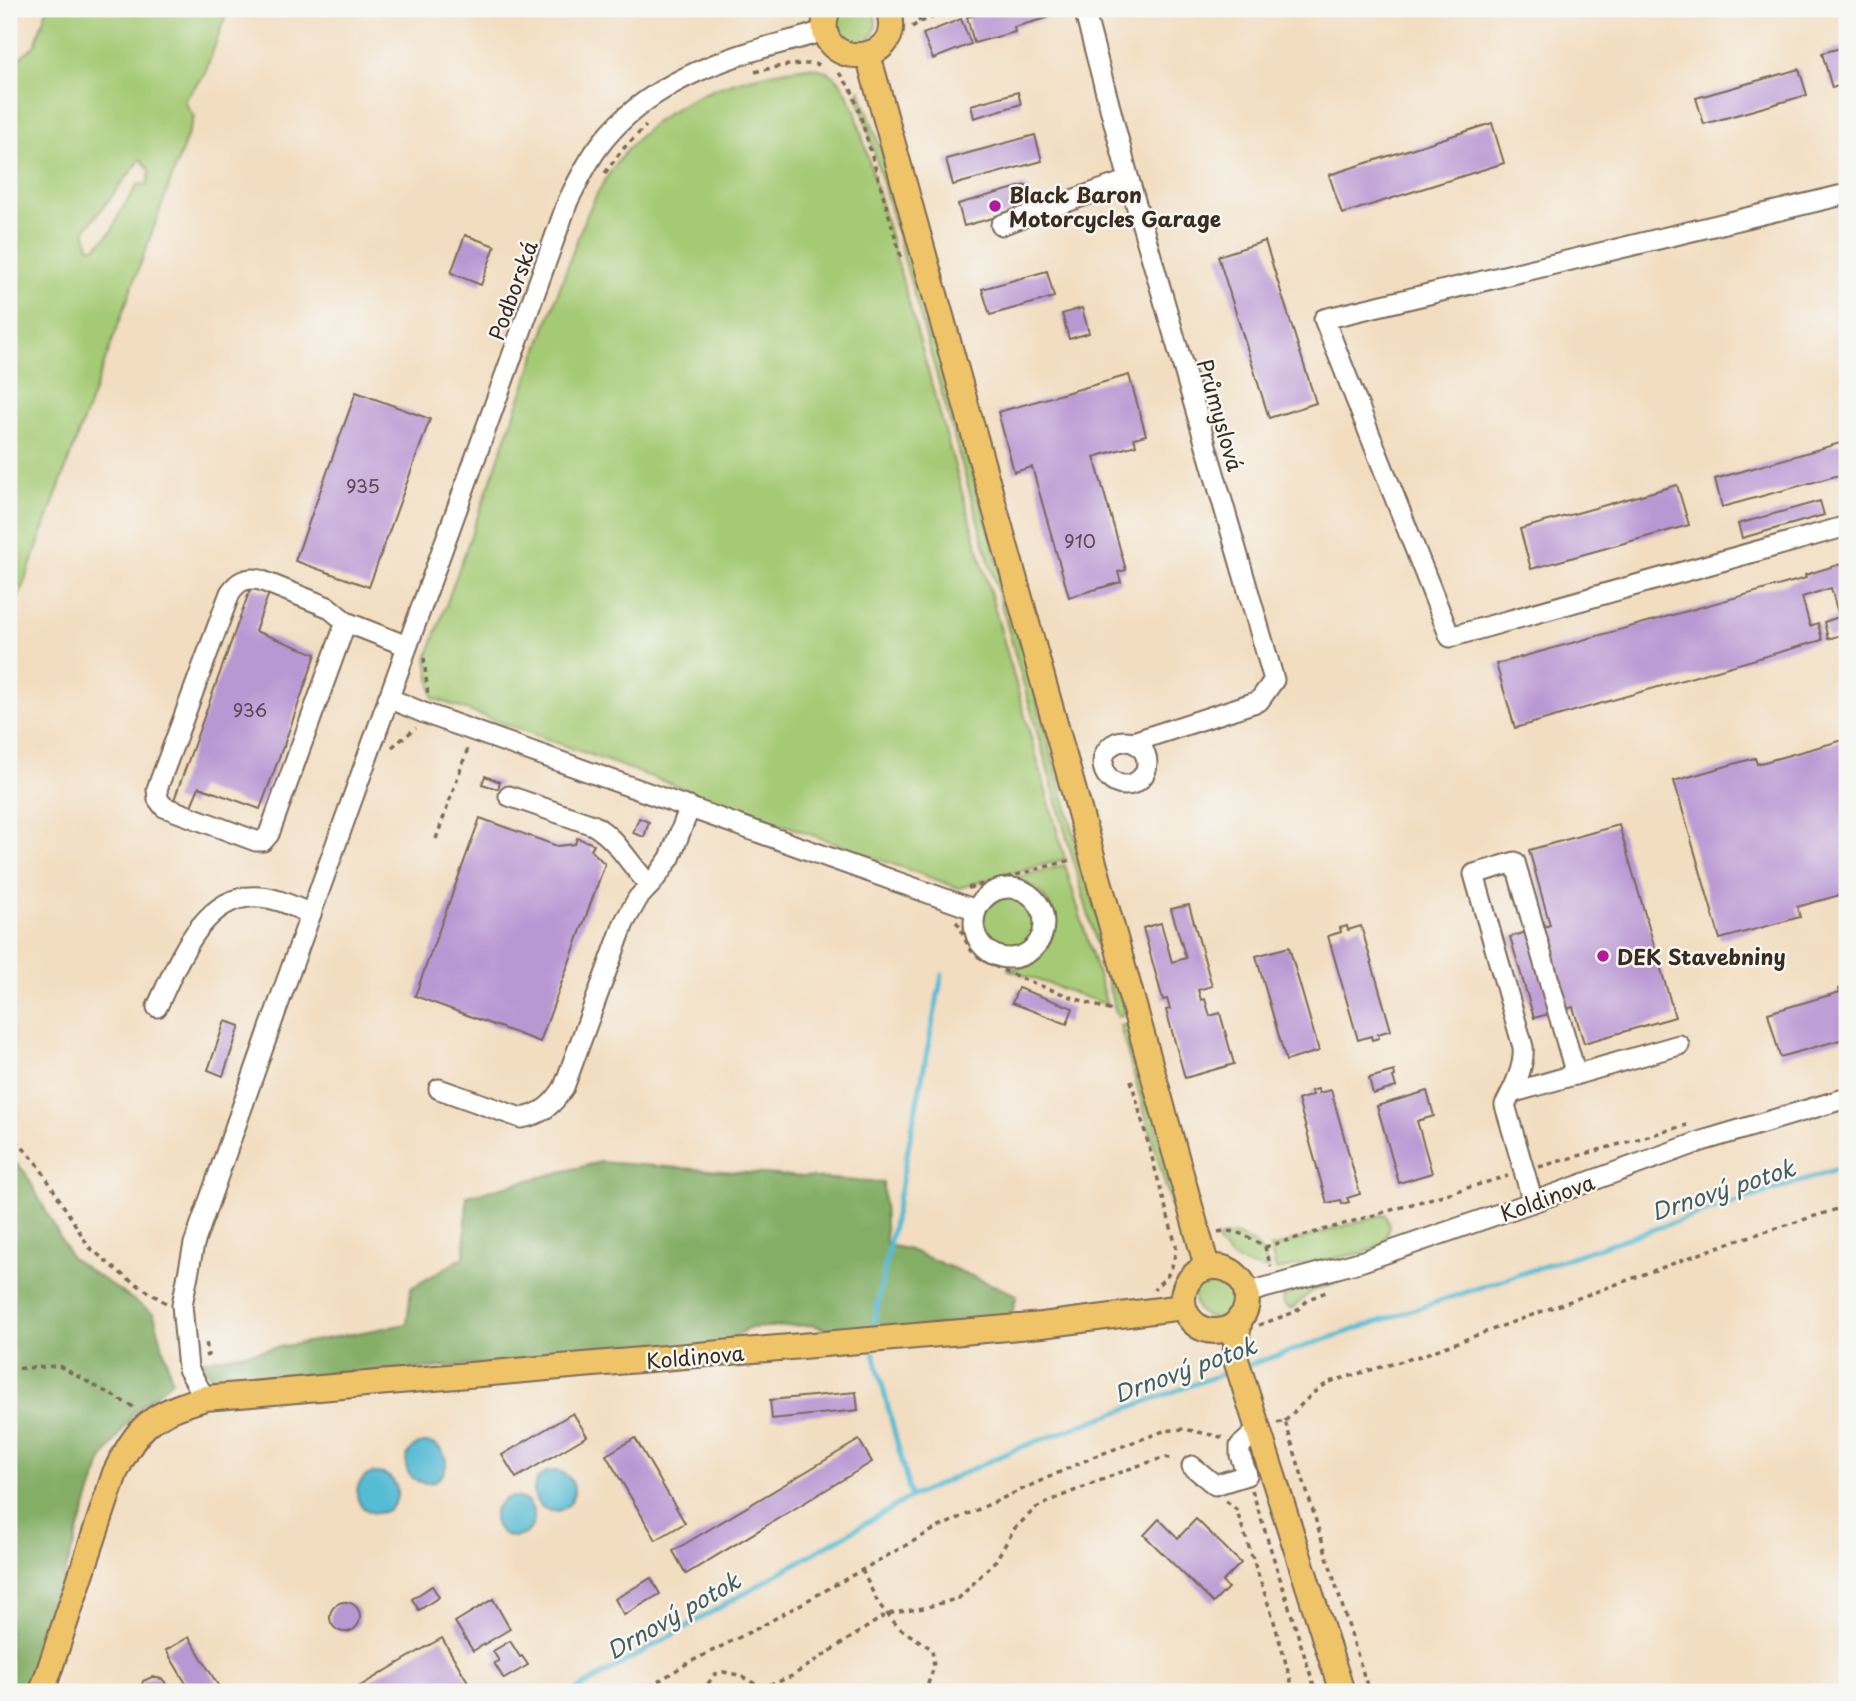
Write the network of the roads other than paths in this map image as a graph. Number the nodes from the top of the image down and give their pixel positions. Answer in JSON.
{"nodes":[{"id":1,"x":1084,"y":9,"type":"edge"},
{"id":2,"x":900,"y":13,"type":"edge"},
{"id":3,"x":827,"y":20,"type":"edge"},
{"id":4,"x":868,"y":55,"type":"junction"},
{"id":5,"x":1129,"y":180,"type":"junction"},
{"id":6,"x":1847,"y":194,"type":"edge"},
{"id":7,"x":1001,"y":225,"type":"dead end"},
{"id":8,"x":1847,"y":526,"type":"edge"},
{"id":9,"x":346,"y":622,"type":"junction"},
{"id":10,"x":407,"y":646,"type":"junction"},
{"id":11,"x":388,"y":698,"type":"junction"},
{"id":12,"x":1133,"y":742,"type":"dead end"},
{"id":13,"x":509,"y":796,"type":"dead end"},
{"id":14,"x":690,"y":807,"type":"junction"},
{"id":15,"x":650,"y":885,"type":"junction"},
{"id":16,"x":976,"y":911,"type":"dead end"},
{"id":17,"x":311,"y":914,"type":"junction"},
{"id":18,"x":157,"y":1007,"type":"dead end"},
{"id":19,"x":1679,"y":1045,"type":"dead end"},
{"id":20,"x":1576,"y":1075,"type":"junction"},
{"id":21,"x":439,"y":1089,"type":"dead end"},
{"id":22,"x":1511,"y":1093,"type":"junction"},
{"id":23,"x":1847,"y":1098,"type":"edge"},
{"id":24,"x":1533,"y":1202,"type":"junction"},
{"id":25,"x":1207,"y":1267,"type":"junction"},
{"id":26,"x":1246,"y":1293,"type":"junction"},
{"id":27,"x":1183,"y":1307,"type":"junction"},
{"id":28,"x":1247,"y":1324,"type":"junction"},
{"id":29,"x":1210,"y":1331,"type":"junction"},
{"id":30,"x":1234,"y":1354,"type":"junction"},
{"id":31,"x":205,"y":1398,"type":"junction"},
{"id":32,"x":1265,"y":1427,"type":"junction"},
{"id":33,"x":1192,"y":1466,"type":"road end"},
{"id":34,"x":42,"y":1692,"type":"edge"},
{"id":35,"x":1342,"y":1692,"type":"edge"}],
"edges":[{"from":1,"to":5,"type":"street","name":"Průmyslová"},
{"from":2,"to":4,"type":"main road"},
{"from":3,"to":4,"type":"main road"},
{"from":3,"to":10,"type":"street","name":"Podborská"},
{"from":4,"to":25,"type":"main road"},
{"from":5,"to":7,"type":"street"},
{"from":5,"to":12,"type":"street","name":"Průmyslová"},
{"from":6,"to":8,"type":"street"},
{"from":9,"to":9,"type":"street"},
{"from":9,"to":10,"type":"street"},
{"from":10,"to":11,"type":"street","name":"Podborská"},
{"from":11,"to":14,"type":"street"},
{"from":11,"to":17,"type":"street","name":"Podborská"},
{"from":13,"to":15,"type":"street"},
{"from":14,"to":15,"type":"street"},
{"from":14,"to":16,"type":"street"},
{"from":15,"to":21,"type":"street"},
{"from":17,"to":18,"type":"street"},
{"from":17,"to":31,"type":"street","name":"Podborská"},
{"from":19,"to":20,"type":"street"},
{"from":20,"to":22,"type":"street"},
{"from":20,"to":22,"type":"street"},
{"from":22,"to":24,"type":"street"},
{"from":23,"to":24,"type":"street","name":"Koldinova"},
{"from":24,"to":26,"type":"street","name":"Koldinova"},
{"from":25,"to":26,"type":"main road"},
{"from":25,"to":27,"type":"main road"},
{"from":26,"to":28,"type":"main road"},
{"from":27,"to":29,"type":"main road"},
{"from":27,"to":31,"type":"main road","name":"Koldinova"},
{"from":28,"to":29,"type":"main road"},
{"from":28,"to":30,"type":"main road"},
{"from":29,"to":30,"type":"main road"},
{"from":30,"to":32,"type":"main road"},
{"from":31,"to":34,"type":"main road","name":"Koldinova"},
{"from":32,"to":33,"type":"street"},
{"from":32,"to":35,"type":"main road"}]}
